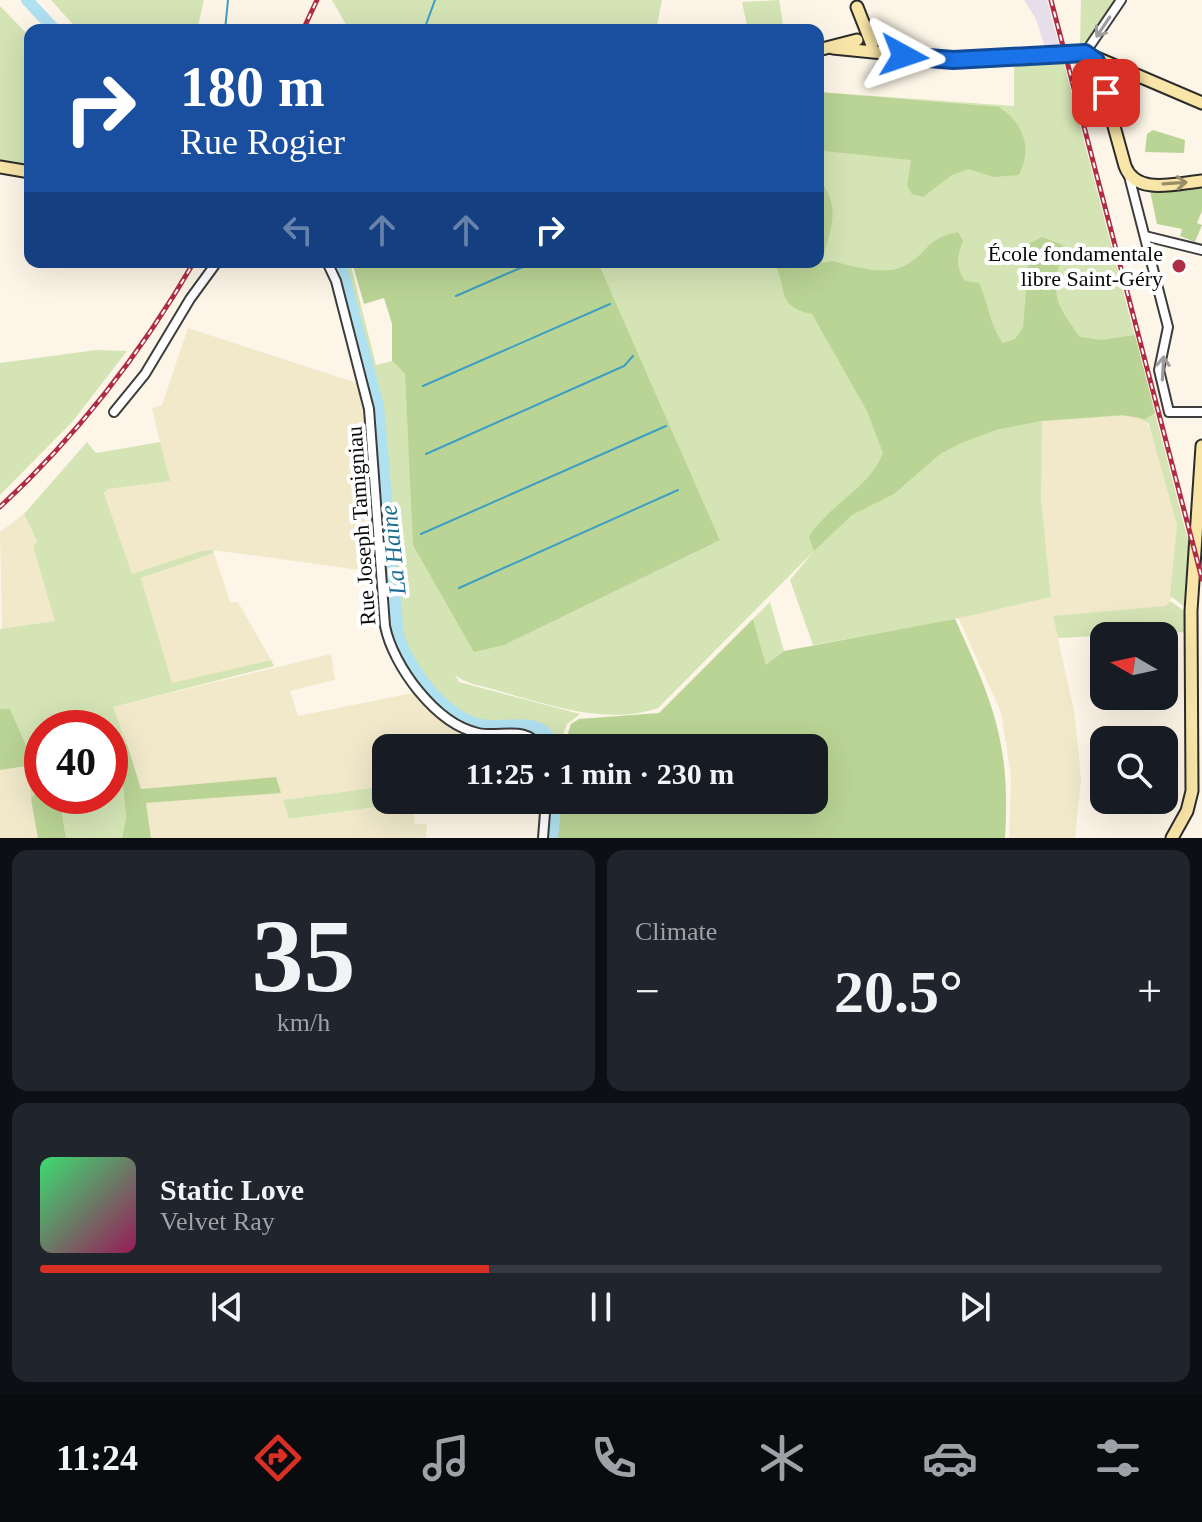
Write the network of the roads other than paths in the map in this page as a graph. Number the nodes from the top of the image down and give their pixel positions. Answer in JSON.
{"nodes":[{"id":1,"x":1121,"y":0,"type":"edge"},
{"id":2,"x":856,"y":4,"type":"edge"},
{"id":3,"x":864,"y":43,"type":"junction"},
{"id":4,"x":824,"y":49,"type":"edge"},
{"id":5,"x":1085,"y":53,"type":"junction"},
{"id":6,"x":1133,"y":71,"type":"junction"},
{"id":7,"x":1106,"y":93,"type":"junction"},
{"id":8,"x":1202,"y":103,"type":"edge"},
{"id":9,"x":0,"y":167,"type":"edge"},
{"id":10,"x":24,"y":171,"type":"edge"},
{"id":11,"x":1202,"y":181,"type":"edge"},
{"id":12,"x":1139,"y":183,"type":"junction"},
{"id":13,"x":1137,"y":201,"type":"junction"},
{"id":14,"x":1145,"y":236,"type":"junction"},
{"id":15,"x":1202,"y":250,"type":"edge"},
{"id":16,"x":213,"y":268,"type":"edge"},
{"id":17,"x":330,"y":268,"type":"edge"},
{"id":18,"x":114,"y":412,"type":"dead end"},
{"id":19,"x":1202,"y":412,"type":"edge"},
{"id":20,"x":1202,"y":446,"type":"edge"},
{"id":21,"x":1200,"y":505,"type":"edge"},
{"id":22,"x":1196,"y":539,"type":"junction"},
{"id":23,"x":1202,"y":561,"type":"edge"},
{"id":24,"x":482,"y":734,"type":"edge"},
{"id":25,"x":545,"y":814,"type":"edge"},
{"id":26,"x":543,"y":838,"type":"edge"},
{"id":27,"x":1172,"y":838,"type":"edge"}],
"edges":[{"from":1,"to":5,"type":"street","one_way":true},
{"from":2,"to":3,"type":"street"},
{"from":3,"to":4,"type":"street"},
{"from":3,"to":5,"type":"street"},
{"from":5,"to":6,"type":"street"},
{"from":5,"to":7,"type":"street"},
{"from":6,"to":7,"type":"street"},
{"from":6,"to":8,"type":"street"},
{"from":7,"to":12,"type":"street"},
{"from":9,"to":10,"type":"street"},
{"from":12,"to":11,"type":"street","one_way":true},
{"from":12,"to":13,"type":"street"},
{"from":12,"to":13,"type":"street"},
{"from":13,"to":14,"type":"street"},
{"from":14,"to":15,"type":"street"},
{"from":19,"to":14,"type":"street","one_way":true},
{"from":16,"to":18,"type":"street"},
{"from":17,"to":24,"type":"street","name":"Rue Joseph Tamigniau"},
{"from":20,"to":21,"type":"street"},
{"from":21,"to":22,"type":"street"},
{"from":22,"to":23,"type":"street"},
{"from":22,"to":27,"type":"street"},
{"from":25,"to":26,"type":"street"}]}
